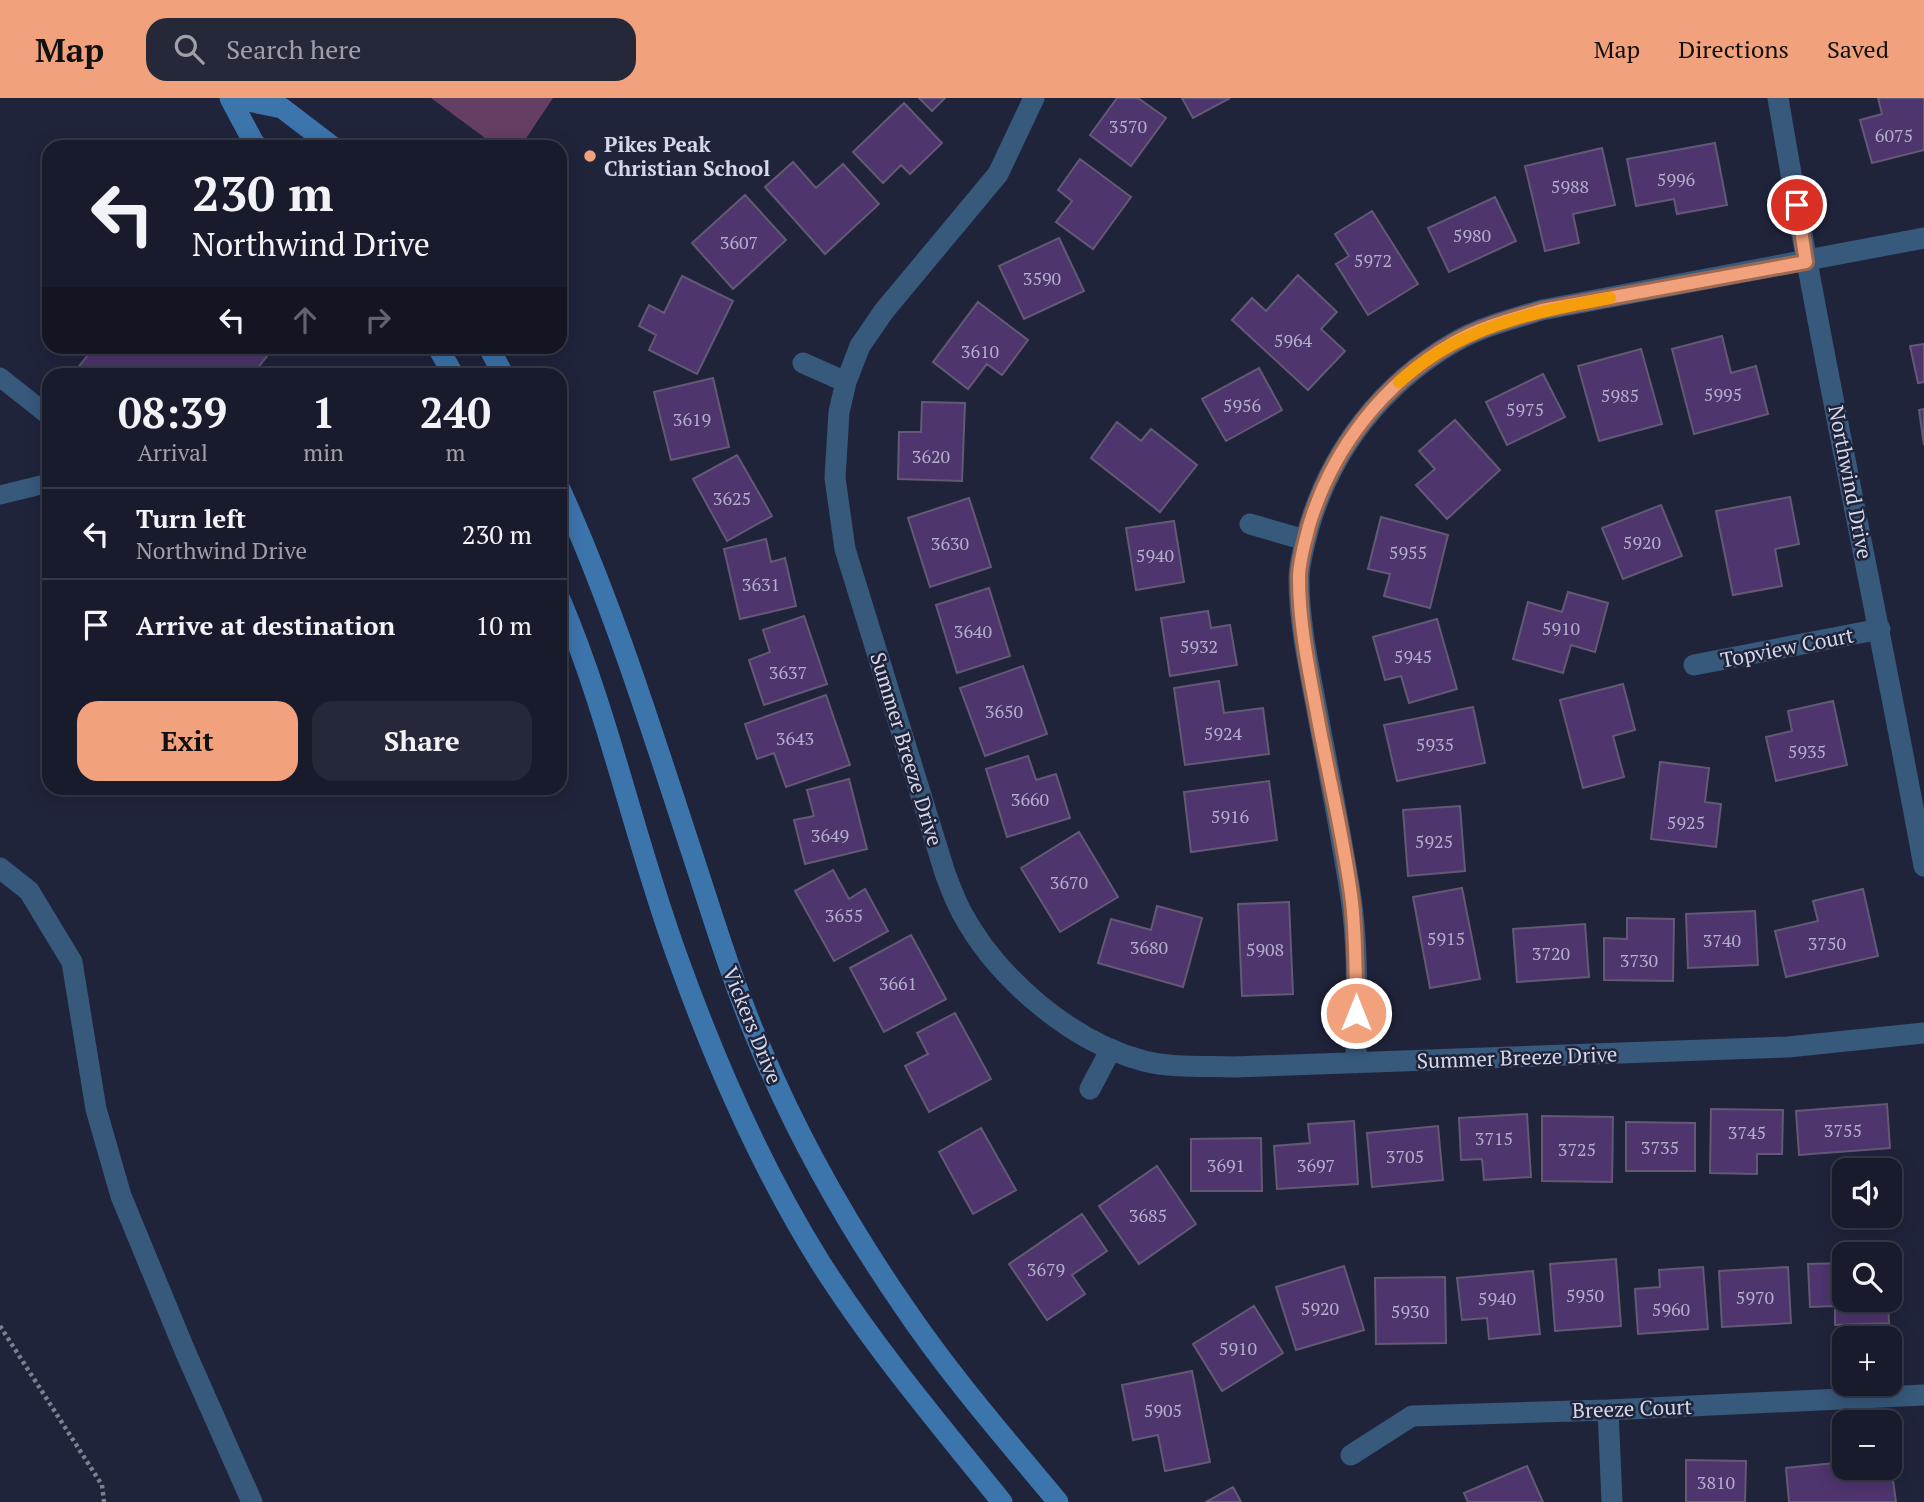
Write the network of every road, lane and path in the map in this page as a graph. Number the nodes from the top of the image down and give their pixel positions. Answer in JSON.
{"nodes":[{"id":1,"x":232,"y":98,"type":"edge"},
{"id":2,"x":1034,"y":98,"type":"edge"},
{"id":3,"x":1778,"y":98,"type":"edge"},
{"id":4,"x":253,"y":140,"type":"edge"},
{"id":5,"x":324,"y":140,"type":"edge"},
{"id":6,"x":1924,"y":238,"type":"edge"},
{"id":7,"x":1806,"y":262,"type":"junction"},
{"id":8,"x":803,"y":363,"type":"dead end"},
{"id":9,"x":0,"y":377,"type":"edge"},
{"id":10,"x":846,"y":382,"type":"junction"},
{"id":11,"x":42,"y":410,"type":"edge"},
{"id":12,"x":42,"y":485,"type":"edge"},
{"id":13,"x":0,"y":495,"type":"edge"},
{"id":14,"x":567,"y":505,"type":"edge"},
{"id":15,"x":1250,"y":524,"type":"dead end"},
{"id":16,"x":1305,"y":540,"type":"junction"},
{"id":17,"x":567,"y":617,"type":"edge"},
{"id":18,"x":1880,"y":629,"type":"junction"},
{"id":19,"x":1694,"y":665,"type":"dead end"},
{"id":20,"x":1924,"y":866,"type":"edge"},
{"id":21,"x":0,"y":868,"type":"edge"},
{"id":22,"x":1924,"y":1033,"type":"edge"},
{"id":23,"x":1111,"y":1049,"type":"junction"},
{"id":24,"x":1356,"y":1063,"type":"junction"},
{"id":25,"x":1090,"y":1089,"type":"dead end"},
{"id":26,"x":0,"y":1326,"type":"edge"},
{"id":27,"x":1924,"y":1395,"type":"edge"},
{"id":28,"x":1608,"y":1410,"type":"junction"},
{"id":29,"x":1351,"y":1455,"type":"dead end"},
{"id":30,"x":104,"y":1502,"type":"edge"},
{"id":31,"x":252,"y":1502,"type":"edge"},
{"id":32,"x":1003,"y":1502,"type":"edge"},
{"id":33,"x":1058,"y":1502,"type":"edge"},
{"id":34,"x":1612,"y":1502,"type":"edge"}],
"edges":[{"from":1,"to":4,"type":"main road"},
{"from":1,"to":5,"type":"main road"},
{"from":2,"to":10,"type":"street","name":"Summer Breeze Drive"},
{"from":3,"to":7,"type":"street","name":"Northwind Drive"},
{"from":6,"to":7,"type":"street"},
{"from":7,"to":16,"type":"street"},
{"from":7,"to":18,"type":"street","name":"Northwind Drive"},
{"from":8,"to":10,"type":"street"},
{"from":9,"to":11,"type":"lane"},
{"from":10,"to":23,"type":"street","name":"Summer Breeze Drive"},
{"from":12,"to":13,"type":"lane"},
{"from":14,"to":33,"type":"main road","name":"Vickers Drive"},
{"from":15,"to":16,"type":"street"},
{"from":16,"to":24,"type":"street"},
{"from":17,"to":32,"type":"main road"},
{"from":18,"to":19,"type":"street","name":"Topview Court"},
{"from":18,"to":20,"type":"street","name":"Northwind Drive"},
{"from":21,"to":31,"type":"street"},
{"from":22,"to":24,"type":"street","name":"Summer Breeze Drive"},
{"from":23,"to":24,"type":"street","name":"Summer Breeze Drive"},
{"from":23,"to":25,"type":"street"},
{"from":26,"to":30,"type":"path"},
{"from":27,"to":28,"type":"street","name":"Breeze Court"},
{"from":28,"to":29,"type":"street","name":"Breeze Court"},
{"from":28,"to":34,"type":"street"}]}
